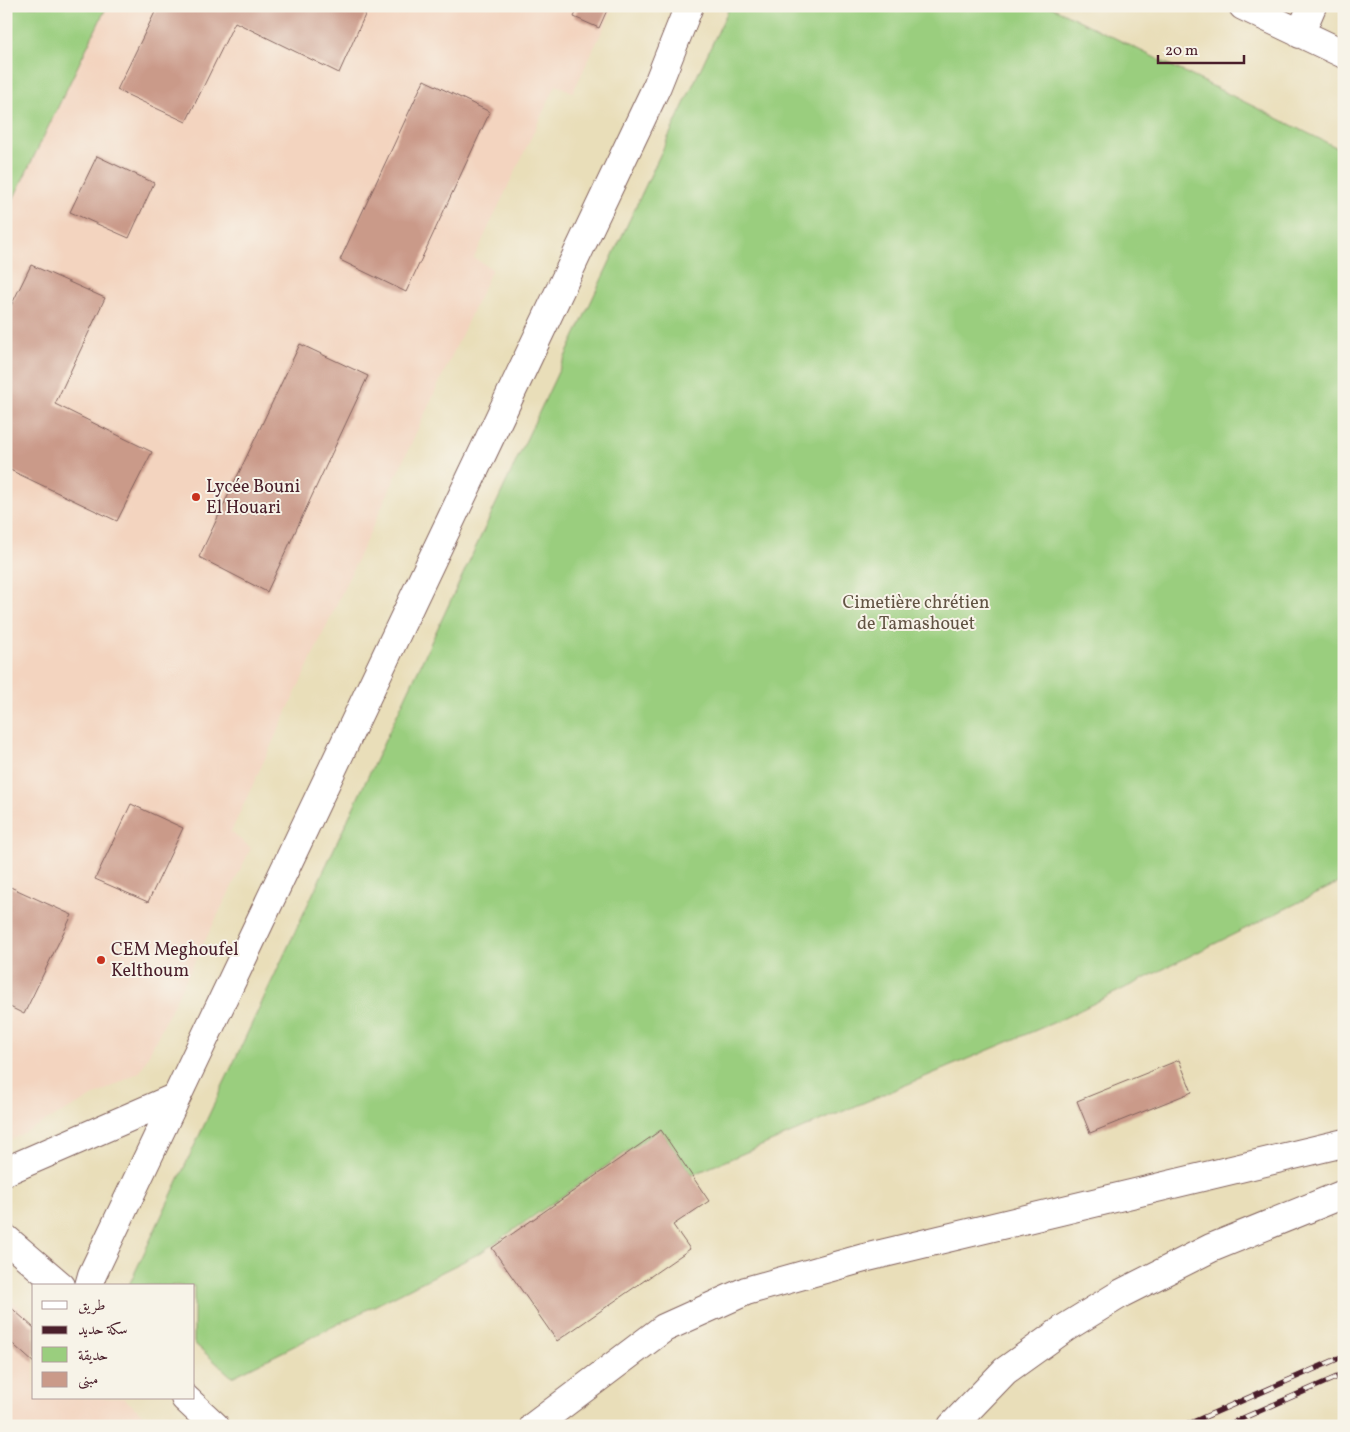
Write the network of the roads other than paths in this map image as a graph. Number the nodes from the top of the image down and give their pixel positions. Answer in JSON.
{"nodes":[{"id":1,"x":689,"y":6,"type":"edge"},
{"id":2,"x":1243,"y":6,"type":"edge"},
{"id":3,"x":1312,"y":6,"type":"edge"},
{"id":4,"x":1300,"y":34,"type":"junction"},
{"id":5,"x":1344,"y":54,"type":"edge"},
{"id":6,"x":176,"y":1097,"type":"junction"},
{"id":7,"x":1344,"y":1142,"type":"edge"},
{"id":8,"x":6,"y":1171,"type":"edge"},
{"id":9,"x":1344,"y":1194,"type":"edge"},
{"id":10,"x":6,"y":1239,"type":"edge"},
{"id":11,"x":59,"y":1284,"type":"edge"},
{"id":12,"x":90,"y":1284,"type":"edge"},
{"id":13,"x":187,"y":1400,"type":"edge"},
{"id":14,"x":215,"y":1426,"type":"edge"},
{"id":15,"x":534,"y":1426,"type":"edge"},
{"id":16,"x":952,"y":1426,"type":"edge"}],
"edges":[{"from":1,"to":6,"type":"street"},
{"from":2,"to":4,"type":"street"},
{"from":3,"to":4,"type":"street"},
{"from":4,"to":5,"type":"street"},
{"from":6,"to":8,"type":"street"},
{"from":6,"to":12,"type":"street"},
{"from":7,"to":15,"type":"street"},
{"from":9,"to":16,"type":"street"},
{"from":10,"to":11,"type":"street"},
{"from":13,"to":14,"type":"street"}]}
